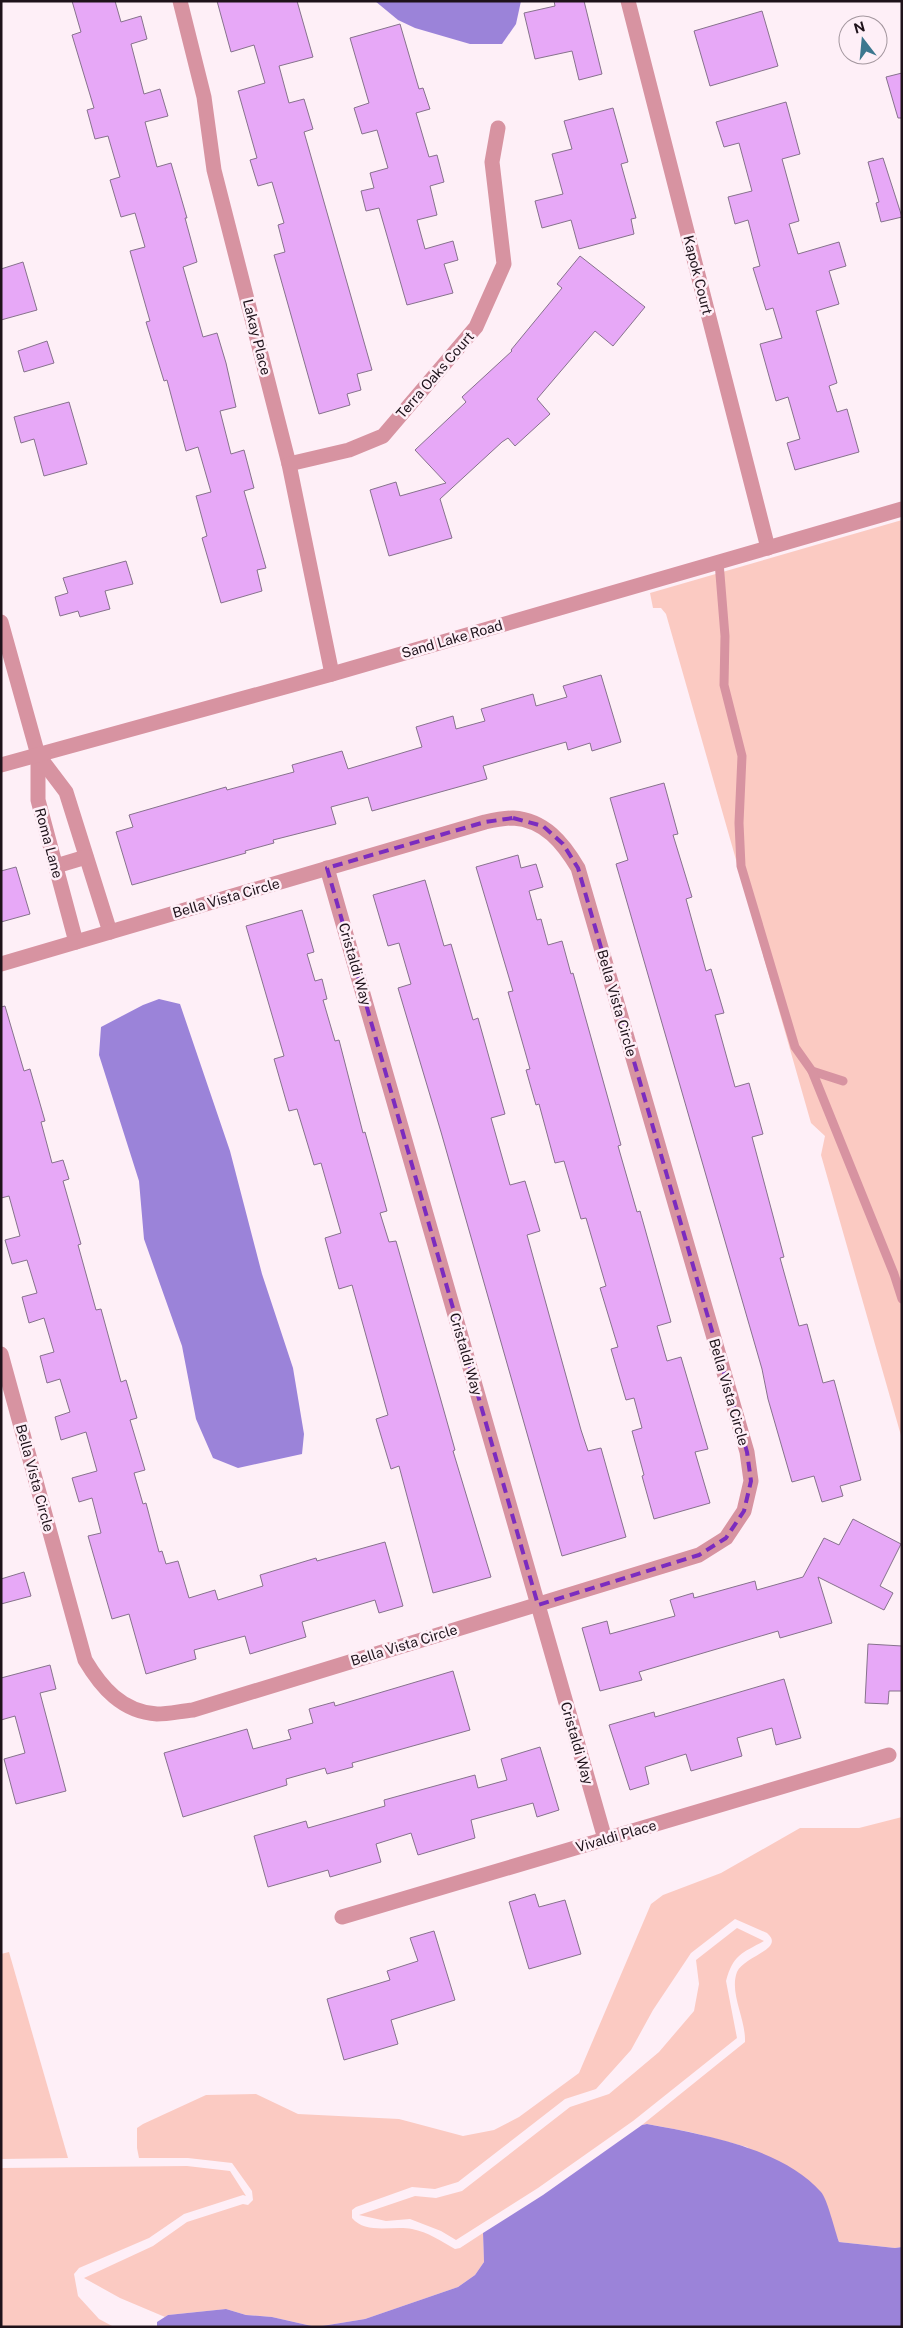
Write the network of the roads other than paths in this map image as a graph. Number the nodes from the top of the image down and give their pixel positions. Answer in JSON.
{"nodes":[{"id":1,"x":180,"y":1,"type":"edge"},
{"id":2,"x":628,"y":1,"type":"edge"},
{"id":3,"x":498,"y":128,"type":"dead end"},
{"id":4,"x":289,"y":464,"type":"junction"},
{"id":5,"x":902,"y":509,"type":"edge"},
{"id":6,"x":768,"y":548,"type":"junction"},
{"id":7,"x":719,"y":562,"type":"junction"},
{"id":8,"x":1,"y":622,"type":"edge"},
{"id":9,"x":332,"y":674,"type":"junction"},
{"id":10,"x":38,"y":755,"type":"junction"},
{"id":11,"x":1,"y":765,"type":"edge"},
{"id":12,"x":86,"y":857,"type":"junction"},
{"id":13,"x":56,"y":866,"type":"junction"},
{"id":14,"x":327,"y":868,"type":"junction"},
{"id":15,"x":110,"y":932,"type":"junction"},
{"id":16,"x":76,"y":942,"type":"junction"},
{"id":17,"x":1,"y":964,"type":"edge"},
{"id":18,"x":812,"y":1071,"type":"junction"},
{"id":19,"x":843,"y":1081,"type":"dead end"},
{"id":20,"x":902,"y":1299,"type":"edge"},
{"id":21,"x":1,"y":1354,"type":"edge"},
{"id":22,"x":538,"y":1604,"type":"junction"},
{"id":23,"x":889,"y":1755,"type":"dead end"},
{"id":24,"x":604,"y":1839,"type":"junction"},
{"id":25,"x":342,"y":1917,"type":"dead end"}],
"edges":[{"from":1,"to":4,"type":"street","name":"Lakay Place"},
{"from":2,"to":6,"type":"street","name":"Kapok Court"},
{"from":3,"to":4,"type":"street","name":"Terra Oaks Court"},
{"from":4,"to":9,"type":"street","name":"Lakay Place"},
{"from":5,"to":6,"type":"street","name":"Sand Lake Road"},
{"from":6,"to":7,"type":"street","name":"Sand Lake Road"},
{"from":7,"to":9,"type":"street","name":"Sand Lake Road"},
{"from":7,"to":18,"type":"lane"},
{"from":8,"to":10,"type":"street"},
{"from":9,"to":10,"type":"street","name":"Sand Lake Road"},
{"from":10,"to":11,"type":"street","name":"Sand Lake Road"},
{"from":10,"to":12,"type":"street"},
{"from":10,"to":13,"type":"street","name":"Roma Lane"},
{"from":12,"to":13,"type":"street"},
{"from":12,"to":15,"type":"street"},
{"from":13,"to":16,"type":"street","name":"Roma Lane"},
{"from":14,"to":15,"type":"street","name":"Bella Vista Circle"},
{"from":14,"to":22,"type":"street","name":"Cristaldi Way"},
{"from":14,"to":22,"type":"street","name":"Bella Vista Circle"},
{"from":15,"to":16,"type":"street","name":"Bella Vista Circle"},
{"from":16,"to":17,"type":"street","name":"Bella Vista Circle"},
{"from":18,"to":19,"type":"lane"},
{"from":18,"to":20,"type":"lane"},
{"from":21,"to":22,"type":"street","name":"Bella Vista Circle"},
{"from":22,"to":24,"type":"street","name":"Cristaldi Way"},
{"from":23,"to":24,"type":"street","name":"Vivaldi Place"},
{"from":24,"to":25,"type":"street","name":"Vivaldi Place"}]}
